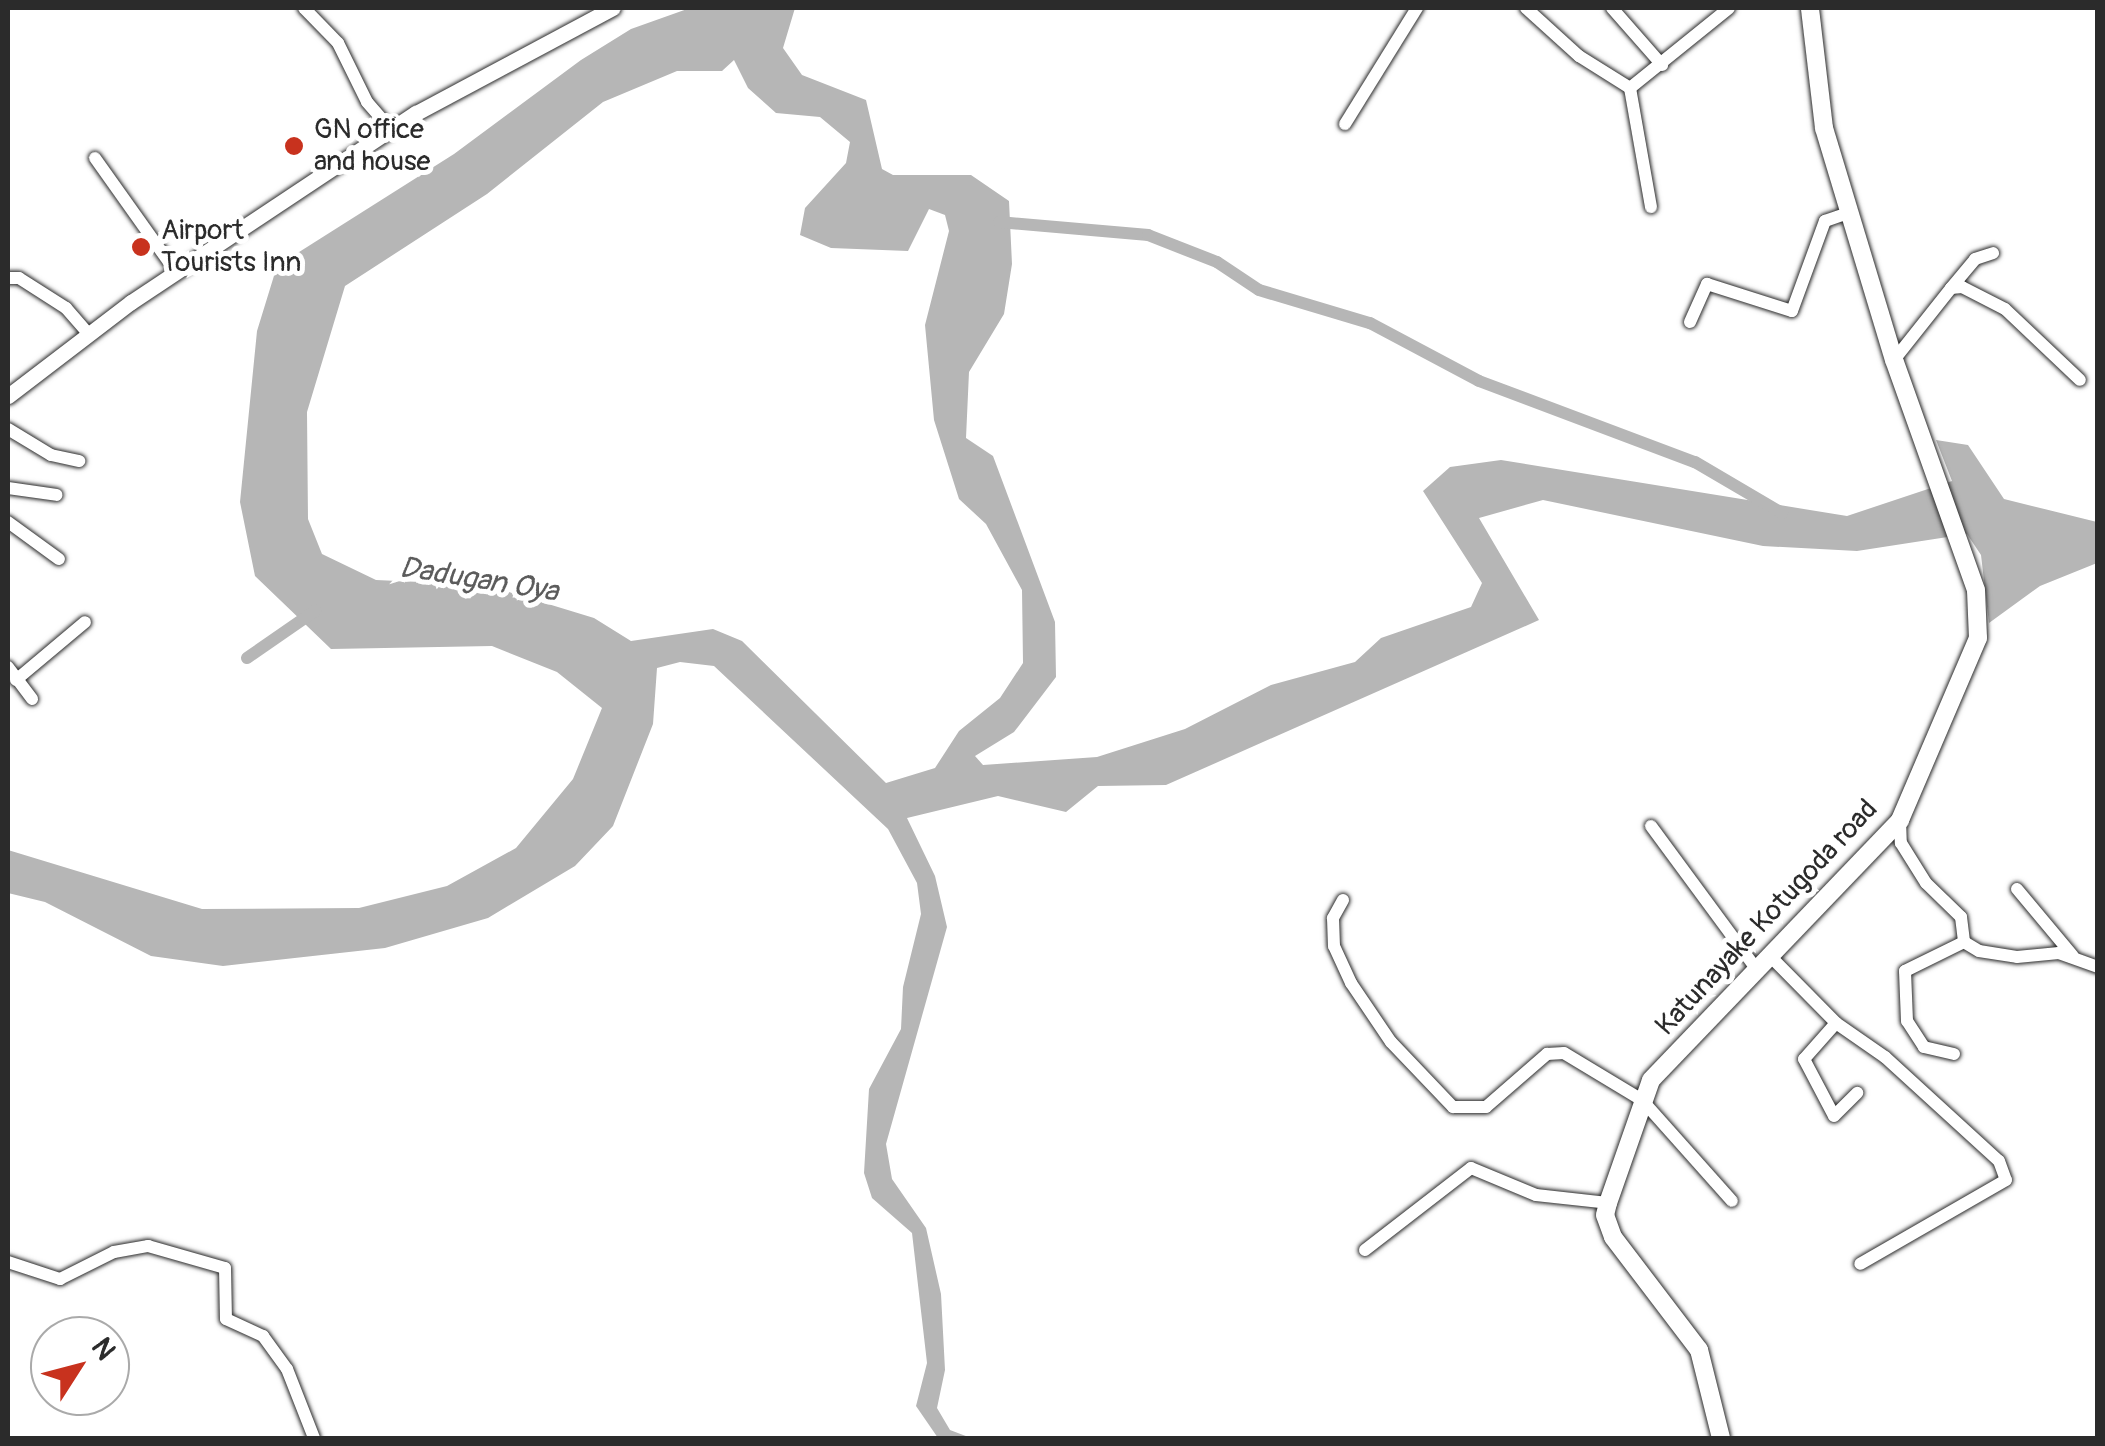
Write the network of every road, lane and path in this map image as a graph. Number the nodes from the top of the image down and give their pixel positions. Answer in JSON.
{"nodes":[{"id":1,"x":304,"y":8,"type":"edge"},
{"id":2,"x":613,"y":8,"type":"edge"},
{"id":3,"x":1417,"y":8,"type":"edge"},
{"id":4,"x":1526,"y":8,"type":"edge"},
{"id":5,"x":1612,"y":8,"type":"edge"},
{"id":6,"x":1729,"y":8,"type":"edge"},
{"id":7,"x":1810,"y":8,"type":"edge"},
{"id":8,"x":1662,"y":65,"type":"junction"},
{"id":9,"x":1630,"y":88,"type":"junction"},
{"id":10,"x":1346,"y":124,"type":"dead end"},
{"id":11,"x":390,"y":130,"type":"junction"},
{"id":12,"x":96,"y":158,"type":"dead end"},
{"id":13,"x":1651,"y":207,"type":"dead end"},
{"id":14,"x":1848,"y":213,"type":"junction"},
{"id":15,"x":1993,"y":254,"type":"dead end"},
{"id":16,"x":176,"y":272,"type":"junction"},
{"id":17,"x":8,"y":278,"type":"edge"},
{"id":18,"x":1951,"y":288,"type":"junction"},
{"id":19,"x":1690,"y":322,"type":"dead end"},
{"id":20,"x":89,"y":334,"type":"junction"},
{"id":21,"x":1894,"y":360,"type":"junction"},
{"id":22,"x":2080,"y":380,"type":"dead end"},
{"id":23,"x":8,"y":396,"type":"edge"},
{"id":24,"x":8,"y":428,"type":"edge"},
{"id":25,"x":79,"y":462,"type":"dead end"},
{"id":26,"x":8,"y":488,"type":"edge"},
{"id":27,"x":57,"y":495,"type":"dead end"},
{"id":28,"x":8,"y":522,"type":"edge"},
{"id":29,"x":60,"y":559,"type":"dead end"},
{"id":30,"x":85,"y":622,"type":"dead end"},
{"id":31,"x":11,"y":676,"type":"edge"},
{"id":32,"x":32,"y":699,"type":"dead end"},
{"id":33,"x":1900,"y":820,"type":"junction"},
{"id":34,"x":1652,"y":826,"type":"dead end"},
{"id":35,"x":2017,"y":888,"type":"dead end"},
{"id":36,"x":1342,"y":900,"type":"dead end"},
{"id":37,"x":1964,"y":942,"type":"junction"},
{"id":38,"x":2075,"y":958,"type":"junction"},
{"id":39,"x":1765,"y":964,"type":"junction"},
{"id":40,"x":2098,"y":967,"type":"edge"},
{"id":41,"x":1836,"y":1023,"type":"junction"},
{"id":42,"x":1954,"y":1054,"type":"dead end"},
{"id":43,"x":1857,"y":1093,"type":"dead end"},
{"id":44,"x":1642,"y":1100,"type":"junction"},
{"id":45,"x":1732,"y":1201,"type":"dead end"},
{"id":46,"x":1608,"y":1203,"type":"junction"},
{"id":47,"x":1365,"y":1250,"type":"dead end"},
{"id":48,"x":8,"y":1262,"type":"edge"},
{"id":49,"x":1860,"y":1264,"type":"dead end"},
{"id":50,"x":314,"y":1438,"type":"edge"},
{"id":51,"x":1721,"y":1438,"type":"edge"}],
"edges":[{"from":1,"to":11,"type":"street"},
{"from":2,"to":11,"type":"street"},
{"from":3,"to":10,"type":"street"},
{"from":4,"to":9,"type":"street"},
{"from":5,"to":8,"type":"street"},
{"from":6,"to":8,"type":"street"},
{"from":7,"to":14,"type":"main road","name":"Katunayake Kotugoda road"},
{"from":8,"to":9,"type":"street"},
{"from":9,"to":13,"type":"street"},
{"from":11,"to":16,"type":"street"},
{"from":12,"to":16,"type":"street"},
{"from":14,"to":19,"type":"street"},
{"from":14,"to":21,"type":"main road","name":"Katunayake Kotugoda road"},
{"from":15,"to":18,"type":"street"},
{"from":16,"to":20,"type":"street"},
{"from":17,"to":20,"type":"street"},
{"from":18,"to":21,"type":"street"},
{"from":18,"to":22,"type":"street"},
{"from":20,"to":23,"type":"street"},
{"from":21,"to":33,"type":"main road","name":"Katunayake Kotugoda road"},
{"from":24,"to":25,"type":"street"},
{"from":26,"to":27,"type":"street"},
{"from":28,"to":29,"type":"street"},
{"from":30,"to":31,"type":"street"},
{"from":31,"to":32,"type":"street"},
{"from":33,"to":37,"type":"street"},
{"from":33,"to":39,"type":"main road","name":"Katunayake Kotugoda road"},
{"from":34,"to":39,"type":"street"},
{"from":35,"to":38,"type":"street"},
{"from":36,"to":44,"type":"street"},
{"from":37,"to":38,"type":"street"},
{"from":37,"to":42,"type":"street"},
{"from":38,"to":40,"type":"street"},
{"from":39,"to":41,"type":"street"},
{"from":39,"to":44,"type":"main road","name":"Katunayake Kotugoda road"},
{"from":41,"to":43,"type":"street"},
{"from":41,"to":49,"type":"street"},
{"from":44,"to":45,"type":"street"},
{"from":44,"to":46,"type":"main road","name":"Katunayake Kotugoda road"},
{"from":46,"to":47,"type":"street"},
{"from":46,"to":51,"type":"main road"},
{"from":48,"to":50,"type":"street"}]}
